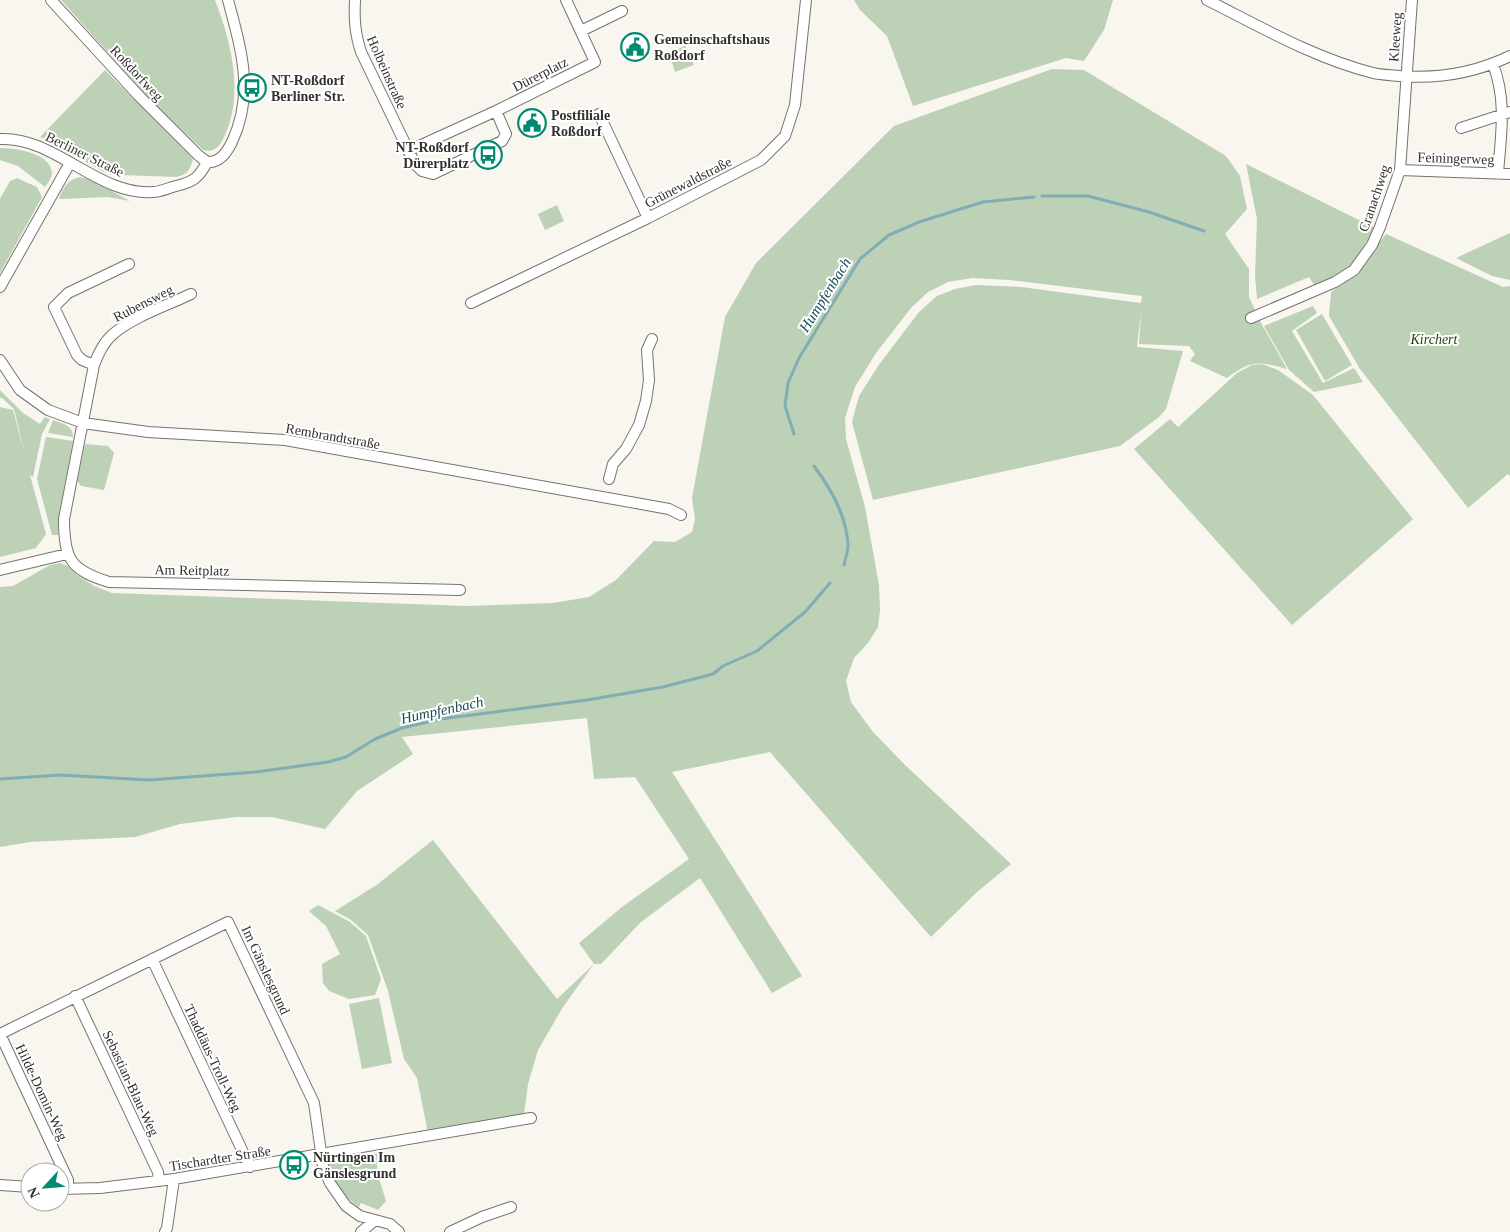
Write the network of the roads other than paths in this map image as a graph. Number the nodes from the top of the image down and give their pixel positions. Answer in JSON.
{"nodes":[{"id":1,"x":51,"y":0,"type":"edge"},
{"id":2,"x":228,"y":0,"type":"edge"},
{"id":3,"x":355,"y":0,"type":"edge"},
{"id":4,"x":566,"y":0,"type":"edge"},
{"id":5,"x":806,"y":0,"type":"edge"},
{"id":6,"x":1207,"y":0,"type":"edge"},
{"id":7,"x":1412,"y":0,"type":"edge"},
{"id":8,"x":622,"y":11,"type":"dead end"},
{"id":9,"x":581,"y":31,"type":"junction"},
{"id":10,"x":1510,"y":56,"type":"edge"},
{"id":11,"x":1493,"y":64,"type":"junction"},
{"id":12,"x":1406,"y":76,"type":"junction"},
{"id":13,"x":496,"y":111,"type":"junction"},
{"id":14,"x":1506,"y":113,"type":"edge"},
{"id":15,"x":599,"y":114,"type":"dead end"},
{"id":16,"x":1461,"y":128,"type":"dead end"},
{"id":17,"x":0,"y":138,"type":"edge"},
{"id":18,"x":408,"y":151,"type":"junction"},
{"id":19,"x":207,"y":162,"type":"junction"},
{"id":20,"x":70,"y":163,"type":"junction"},
{"id":21,"x":1400,"y":170,"type":"junction"},
{"id":22,"x":1498,"y":173,"type":"junction"},
{"id":23,"x":1510,"y":174,"type":"edge"},
{"id":24,"x":648,"y":218,"type":"junction"},
{"id":25,"x":129,"y":264,"type":"dead end"},
{"id":26,"x":0,"y":287,"type":"edge"},
{"id":27,"x":191,"y":294,"type":"dead end"},
{"id":28,"x":471,"y":303,"type":"dead end"},
{"id":29,"x":1251,"y":318,"type":"dead end"},
{"id":30,"x":652,"y":339,"type":"dead end"},
{"id":31,"x":0,"y":360,"type":"edge"},
{"id":32,"x":94,"y":365,"type":"junction"},
{"id":33,"x":82,"y":423,"type":"junction"},
{"id":34,"x":609,"y":479,"type":"dead end"},
{"id":35,"x":681,"y":515,"type":"dead end"},
{"id":36,"x":67,"y":554,"type":"junction"},
{"id":37,"x":0,"y":570,"type":"edge"},
{"id":38,"x":460,"y":590,"type":"dead end"},
{"id":39,"x":152,"y":960,"type":"junction"},
{"id":40,"x":75,"y":996,"type":"junction"},
{"id":41,"x":0,"y":1034,"type":"edge"},
{"id":42,"x":531,"y":1118,"type":"dead end"},
{"id":43,"x":322,"y":1155,"type":"junction"},
{"id":44,"x":60,"y":1162,"type":"edge"},
{"id":45,"x":250,"y":1167,"type":"junction"},
{"id":46,"x":174,"y":1179,"type":"junction"},
{"id":47,"x":159,"y":1181,"type":"junction"},
{"id":48,"x":0,"y":1185,"type":"edge"},
{"id":49,"x":20,"y":1186,"type":"edge"},
{"id":50,"x":70,"y":1189,"type":"edge"},
{"id":51,"x":511,"y":1207,"type":"dead end"},
{"id":52,"x":374,"y":1221,"type":"junction"},
{"id":53,"x":165,"y":1232,"type":"edge"},
{"id":54,"x":362,"y":1232,"type":"edge"},
{"id":55,"x":399,"y":1232,"type":"edge"},
{"id":56,"x":450,"y":1232,"type":"edge"}],
"edges":[{"from":1,"to":19,"type":"street","name":"Roßdorfweg"},
{"from":2,"to":19,"type":"street","name":"Berliner Straße"},
{"from":3,"to":18,"type":"street","name":"Holbeinstraße"},
{"from":4,"to":9,"type":"street"},
{"from":5,"to":24,"type":"street","name":"Grünewaldstraße"},
{"from":6,"to":12,"type":"street"},
{"from":7,"to":12,"type":"street","name":"Kleeweg"},
{"from":8,"to":9,"type":"street"},
{"from":9,"to":13,"type":"street","name":"Dürerplatz"},
{"from":10,"to":11,"type":"street"},
{"from":11,"to":12,"type":"street"},
{"from":11,"to":14,"type":"street"},
{"from":12,"to":21,"type":"street","name":"Cranachweg"},
{"from":13,"to":18,"type":"street","name":"Dürerplatz"},
{"from":13,"to":18,"type":"street"},
{"from":14,"to":16,"type":"street"},
{"from":14,"to":22,"type":"street"},
{"from":15,"to":24,"type":"street"},
{"from":17,"to":20,"type":"street","name":"Berliner Straße"},
{"from":19,"to":20,"type":"street","name":"Berliner Straße"},
{"from":20,"to":26,"type":"street"},
{"from":21,"to":22,"type":"street","name":"Feiningerweg"},
{"from":21,"to":29,"type":"street","name":"Cranachweg"},
{"from":22,"to":23,"type":"street","name":"Feiningerweg"},
{"from":24,"to":28,"type":"street","name":"Grünewaldstraße"},
{"from":25,"to":32,"type":"street"},
{"from":27,"to":32,"type":"street","name":"Rubensweg"},
{"from":30,"to":34,"type":"street"},
{"from":31,"to":33,"type":"street","name":"Rembrandtstraße"},
{"from":32,"to":33,"type":"street","name":"Rubensweg"},
{"from":33,"to":35,"type":"street","name":"Rembrandtstraße"},
{"from":33,"to":36,"type":"street"},
{"from":36,"to":37,"type":"street"},
{"from":36,"to":38,"type":"street","name":"Am Reitplatz"},
{"from":39,"to":40,"type":"street","name":"Im Gänslesgrund"},
{"from":39,"to":43,"type":"street","name":"Im Gänslesgrund"},
{"from":39,"to":45,"type":"street","name":"Thaddäus-Troll-Weg"},
{"from":40,"to":41,"type":"street","name":"Im Gänslesgrund"},
{"from":40,"to":47,"type":"street","name":"Sebastian-Blau-Weg"},
{"from":41,"to":44,"type":"street","name":"Hilde-Domin-Weg"},
{"from":42,"to":43,"type":"street","name":"Tischardter Straße"},
{"from":43,"to":45,"type":"street","name":"Tischardter Straße"},
{"from":43,"to":52,"type":"street"},
{"from":45,"to":46,"type":"street","name":"Tischardter Straße"},
{"from":46,"to":47,"type":"street","name":"Tischardter Straße"},
{"from":46,"to":53,"type":"street"},
{"from":47,"to":50,"type":"street","name":"Tischardter Straße"},
{"from":48,"to":49,"type":"street"},
{"from":51,"to":56,"type":"street"},
{"from":52,"to":54,"type":"street"},
{"from":52,"to":55,"type":"street"}]}
